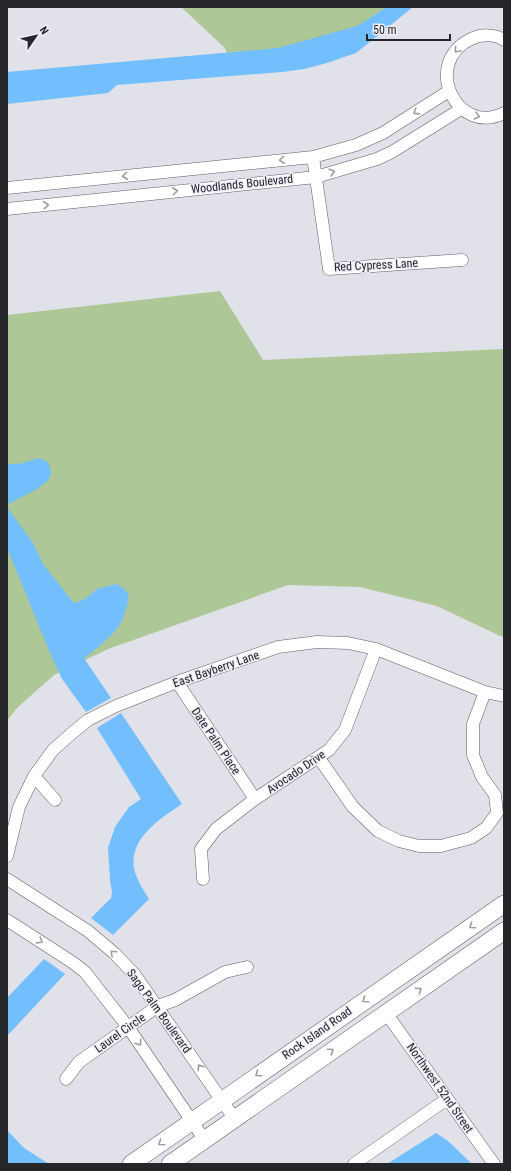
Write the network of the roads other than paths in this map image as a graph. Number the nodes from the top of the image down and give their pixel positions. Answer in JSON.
{"nodes":[{"id":1,"x":504,"y":40,"type":"edge"},
{"id":2,"x":449,"y":91,"type":"junction"},
{"id":3,"x":461,"y":108,"type":"junction"},
{"id":4,"x":504,"y":114,"type":"edge"},
{"id":5,"x":313,"y":157,"type":"junction"},
{"id":6,"x":316,"y":177,"type":"junction"},
{"id":7,"x":7,"y":188,"type":"edge"},
{"id":8,"x":7,"y":208,"type":"edge"},
{"id":9,"x":462,"y":260,"type":"dead end"},
{"id":10,"x":376,"y":649,"type":"junction"},
{"id":11,"x":177,"y":682,"type":"junction"},
{"id":12,"x":485,"y":692,"type":"junction"},
{"id":13,"x":504,"y":696,"type":"edge"},
{"id":14,"x":319,"y":758,"type":"junction"},
{"id":15,"x":34,"y":776,"type":"junction"},
{"id":16,"x":256,"y":799,"type":"junction"},
{"id":17,"x":55,"y":800,"type":"dead end"},
{"id":18,"x":7,"y":856,"type":"edge"},
{"id":19,"x":7,"y":879,"type":"edge"},
{"id":20,"x":203,"y":879,"type":"dead end"},
{"id":21,"x":504,"y":904,"type":"edge"},
{"id":22,"x":7,"y":920,"type":"edge"},
{"id":23,"x":504,"y":931,"type":"edge"},
{"id":24,"x":247,"y":967,"type":"dead end"},
{"id":25,"x":158,"y":1006,"type":"junction"},
{"id":26,"x":386,"y":1013,"type":"junction"},
{"id":27,"x":128,"y":1027,"type":"junction"},
{"id":28,"x":66,"y":1079,"type":"dead end"},
{"id":29,"x":447,"y":1099,"type":"junction"},
{"id":30,"x":221,"y":1100,"type":"junction"},
{"id":31,"x":234,"y":1118,"type":"junction"},
{"id":32,"x":191,"y":1121,"type":"junction"},
{"id":33,"x":204,"y":1139,"type":"junction"},
{"id":34,"x":131,"y":1164,"type":"edge"},
{"id":35,"x":170,"y":1164,"type":"edge"},
{"id":36,"x":354,"y":1164,"type":"edge"},
{"id":37,"x":494,"y":1164,"type":"edge"}],
"edges":[{"from":1,"to":2,"type":"street","one_way":true},
{"from":2,"to":3,"type":"street"},
{"from":2,"to":5,"type":"street","name":"Woodlands Boulevard","one_way":true},
{"from":3,"to":4,"type":"street","one_way":true},
{"from":6,"to":3,"type":"street","name":"Woodlands Boulevard","one_way":true},
{"from":5,"to":6,"type":"street","name":"Red Cypress Lane"},
{"from":5,"to":7,"type":"street","name":"Woodlands Boulevard","one_way":true},
{"from":8,"to":6,"type":"street","name":"Woodlands Boulevard","one_way":true},
{"from":6,"to":9,"type":"street","name":"Red Cypress Lane"},
{"from":10,"to":11,"type":"street","name":"East Bayberry Lane"},
{"from":10,"to":12,"type":"street","name":"East Bayberry Lane"},
{"from":10,"to":14,"type":"street","name":"Avocado Drive"},
{"from":11,"to":15,"type":"street","name":"East Bayberry Lane"},
{"from":11,"to":16,"type":"street","name":"Date Palm Place"},
{"from":12,"to":13,"type":"street","name":"East Bayberry Lane"},
{"from":12,"to":14,"type":"street"},
{"from":14,"to":16,"type":"street","name":"Avocado Drive"},
{"from":15,"to":17,"type":"street"},
{"from":15,"to":18,"type":"street","name":"East Bayberry Lane"},
{"from":16,"to":20,"type":"street","name":"Avocado Drive"},
{"from":25,"to":19,"type":"street","name":"Sago Palm Boulevard","one_way":true},
{"from":21,"to":30,"type":"main road","name":"Rock Island Road","one_way":true},
{"from":22,"to":27,"type":"street","one_way":true},
{"from":26,"to":23,"type":"main road","name":"Rock Island Road","one_way":true},
{"from":24,"to":25,"type":"street","name":"Laurel Circle"},
{"from":25,"to":27,"type":"street","name":"Laurel Circle"},
{"from":30,"to":25,"type":"street","name":"Sago Palm Boulevard","one_way":true},
{"from":26,"to":29,"type":"street","name":"Northwest 52nd Street"},
{"from":31,"to":26,"type":"main road","name":"Rock Island Road","one_way":true},
{"from":27,"to":28,"type":"street","name":"Laurel Circle"},
{"from":27,"to":32,"type":"street","one_way":true},
{"from":29,"to":36,"type":"street"},
{"from":29,"to":37,"type":"street","name":"Northwest 52nd Street"},
{"from":30,"to":31,"type":"street","name":"Sago Palm Boulevard"},
{"from":30,"to":32,"type":"main road","name":"Rock Island Road"},
{"from":31,"to":33,"type":"main road","name":"Rock Island Road"},
{"from":32,"to":33,"type":"street"},
{"from":32,"to":34,"type":"main road","name":"Rock Island Road","one_way":true},
{"from":33,"to":35,"type":"main road","name":"Rock Island Road"}]}
